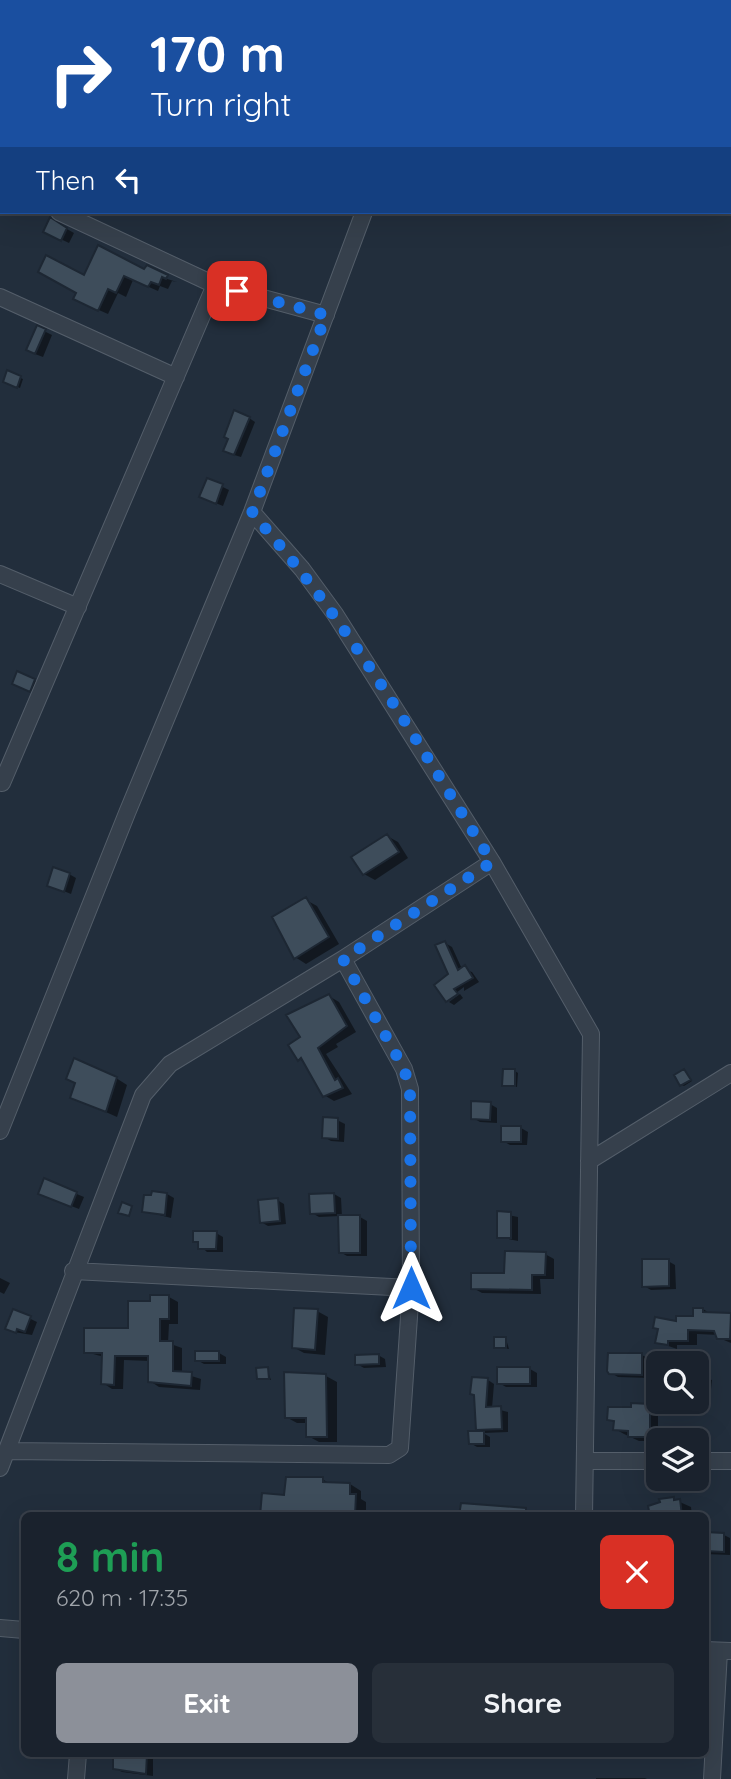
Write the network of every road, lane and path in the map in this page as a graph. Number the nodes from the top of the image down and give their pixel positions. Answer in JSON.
{"nodes":[{"id":1,"x":63,"y":214,"type":"edge"},
{"id":2,"x":363,"y":214,"type":"edge"},
{"id":3,"x":215,"y":285,"type":"junction"},
{"id":4,"x":0,"y":297,"type":"edge"},
{"id":5,"x":326,"y":315,"type":"junction"},
{"id":6,"x":176,"y":377,"type":"junction"},
{"id":7,"x":252,"y":513,"type":"junction"},
{"id":8,"x":0,"y":574,"type":"edge"},
{"id":9,"x":78,"y":607,"type":"junction"},
{"id":10,"x":1,"y":785,"type":"edge"},
{"id":11,"x":492,"y":862,"type":"junction"},
{"id":12,"x":343,"y":959,"type":"junction"},
{"id":13,"x":731,"y":1073,"type":"edge"},
{"id":14,"x":6,"y":1094,"type":"edge"},
{"id":15,"x":0,"y":1131,"type":"edge"},
{"id":16,"x":589,"y":1161,"type":"junction"},
{"id":17,"x":73,"y":1271,"type":"junction"},
{"id":18,"x":411,"y":1288,"type":"junction"},
{"id":19,"x":6,"y":1451,"type":"junction"},
{"id":20,"x":585,"y":1461,"type":"junction"},
{"id":21,"x":646,"y":1461,"type":"edge"},
{"id":22,"x":709,"y":1461,"type":"edge"},
{"id":23,"x":731,"y":1461,"type":"edge"},
{"id":24,"x":0,"y":1468,"type":"edge"},
{"id":25,"x":583,"y":1512,"type":"edge"},
{"id":26,"x":0,"y":1628,"type":"edge"},
{"id":27,"x":21,"y":1630,"type":"edge"},
{"id":28,"x":718,"y":1650,"type":"edge"},
{"id":29,"x":78,"y":1757,"type":"edge"},
{"id":30,"x":76,"y":1779,"type":"edge"},
{"id":31,"x":712,"y":1779,"type":"edge"}],
"edges":[{"from":1,"to":3,"type":"street"},
{"from":2,"to":5,"type":"street"},
{"from":3,"to":5,"type":"street"},
{"from":3,"to":6,"type":"street"},
{"from":4,"to":6,"type":"street"},
{"from":5,"to":7,"type":"street"},
{"from":6,"to":9,"type":"street"},
{"from":7,"to":11,"type":"street"},
{"from":7,"to":14,"type":"street"},
{"from":8,"to":9,"type":"street"},
{"from":9,"to":10,"type":"street"},
{"from":11,"to":12,"type":"street"},
{"from":11,"to":16,"type":"street"},
{"from":12,"to":17,"type":"street"},
{"from":12,"to":18,"type":"street"},
{"from":13,"to":16,"type":"street"},
{"from":14,"to":15,"type":"street"},
{"from":16,"to":20,"type":"street"},
{"from":17,"to":18,"type":"street"},
{"from":17,"to":19,"type":"street"},
{"from":18,"to":19,"type":"street"},
{"from":19,"to":24,"type":"street"},
{"from":20,"to":21,"type":"street"},
{"from":20,"to":25,"type":"street"},
{"from":22,"to":23,"type":"street"},
{"from":26,"to":27,"type":"street"},
{"from":28,"to":31,"type":"street"},
{"from":29,"to":30,"type":"street"}]}
